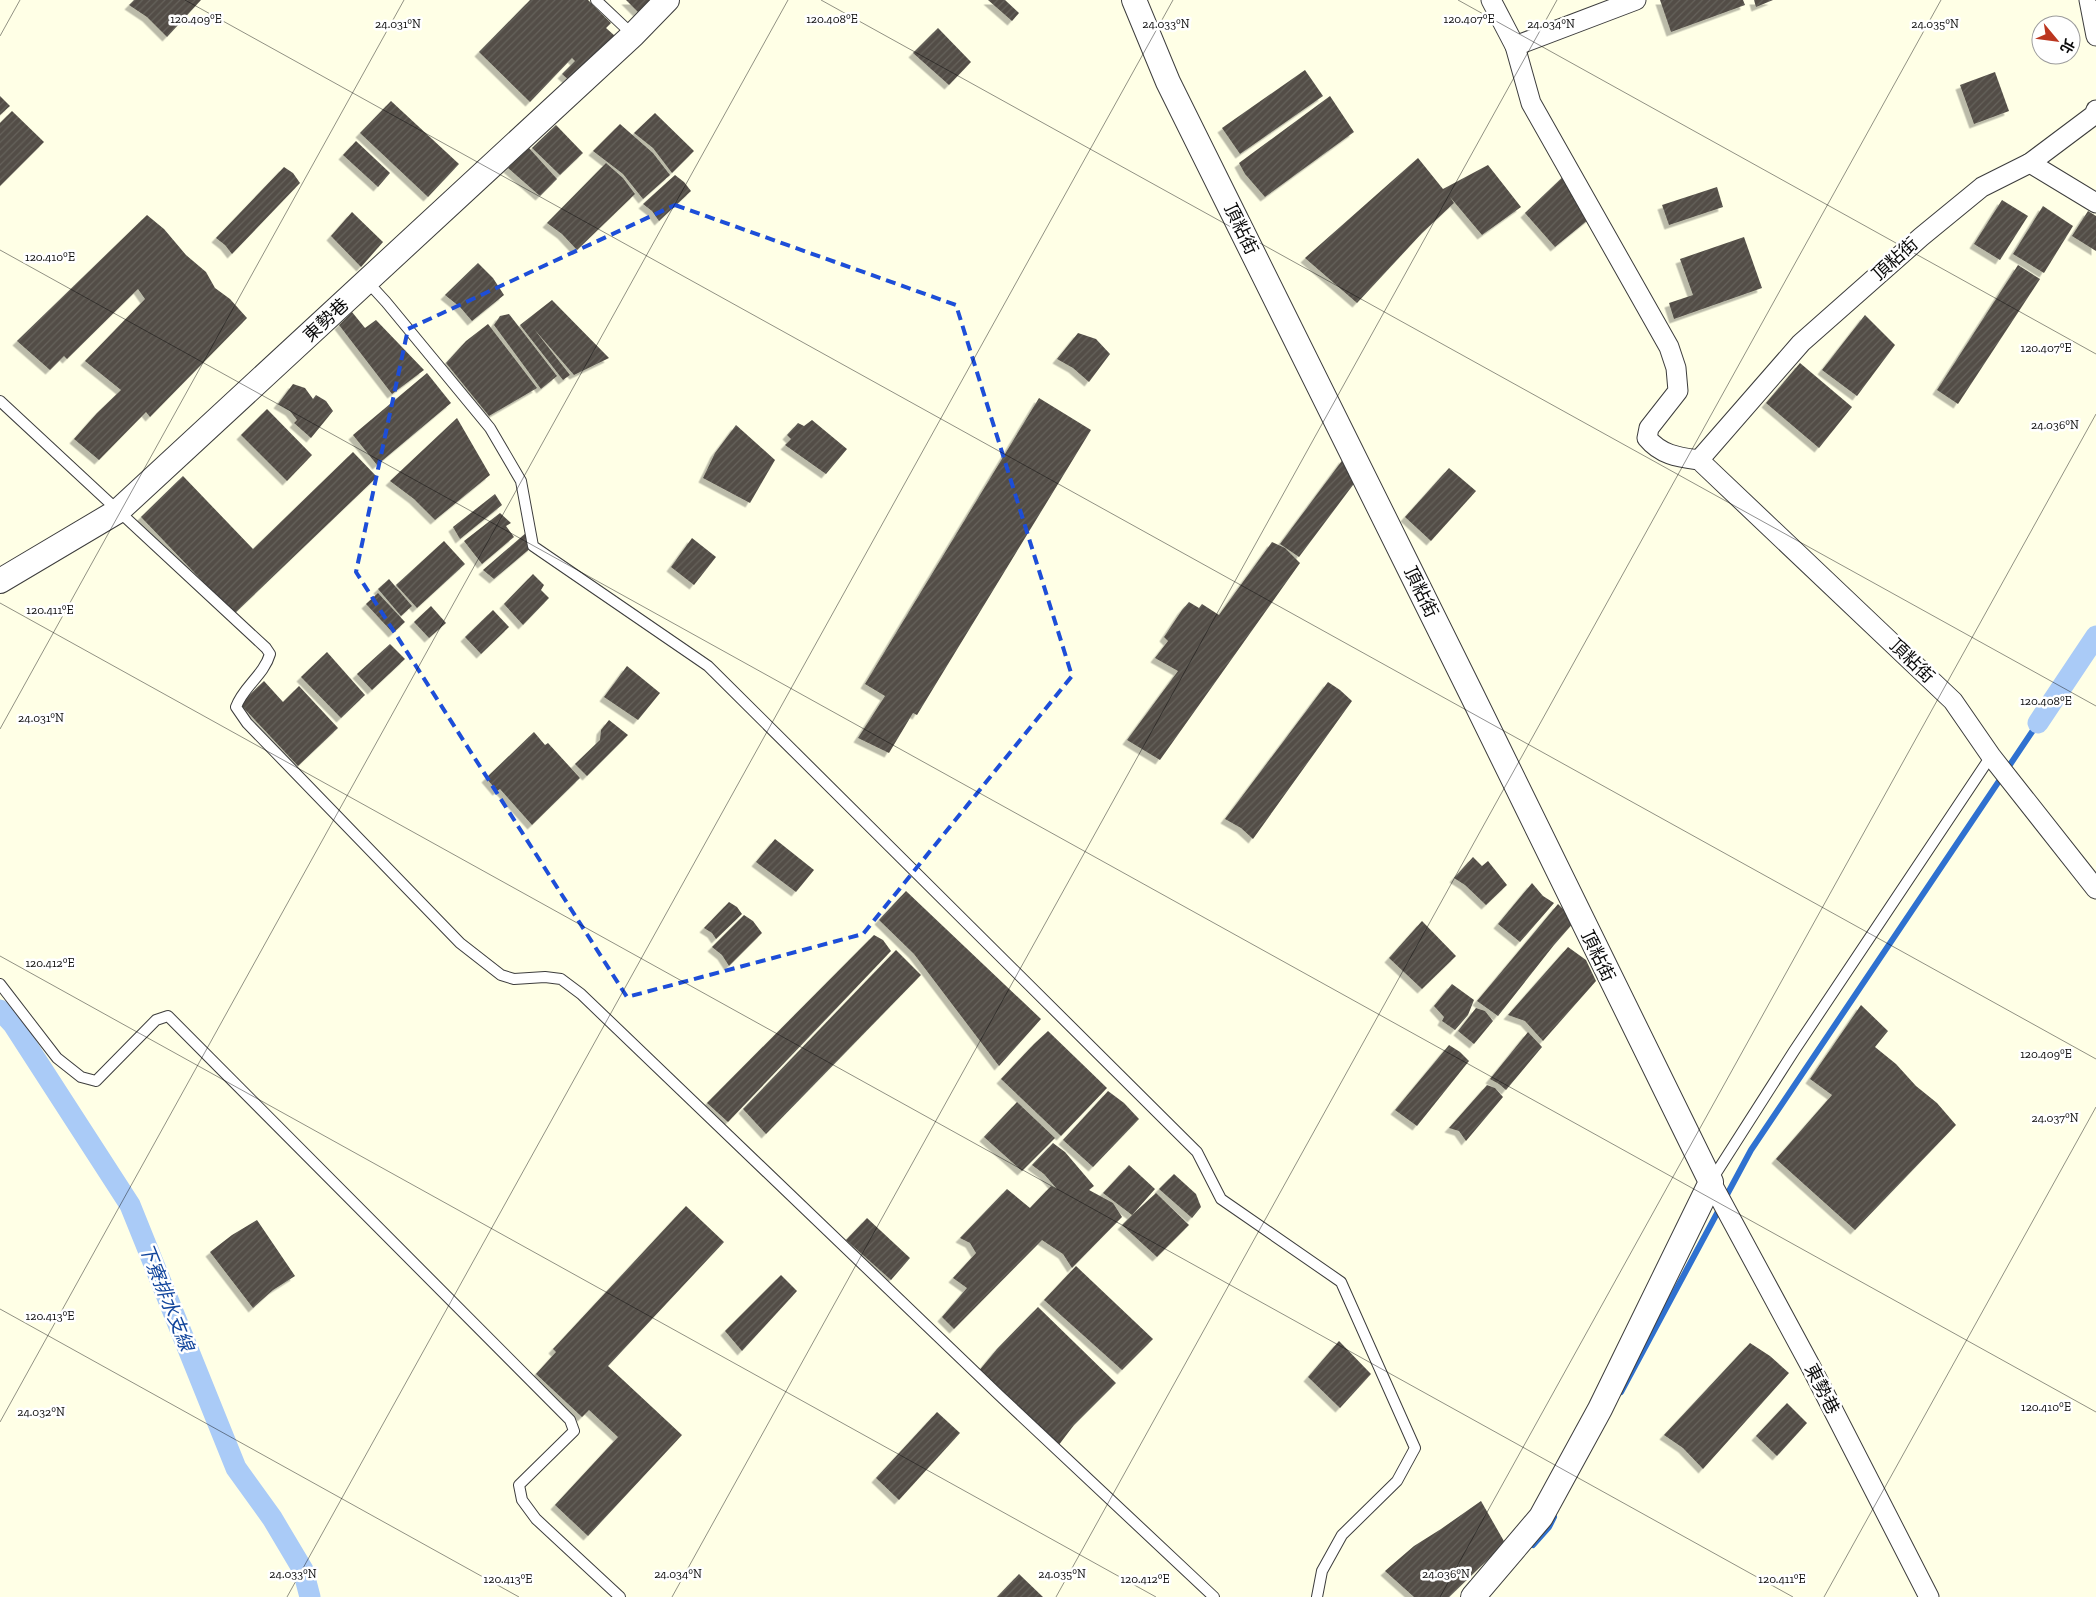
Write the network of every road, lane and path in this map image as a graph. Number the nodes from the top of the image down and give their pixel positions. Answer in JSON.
{"nodes":[{"id":1,"x":596,"y":0,"type":"edge"},
{"id":2,"x":667,"y":0,"type":"edge"},
{"id":3,"x":1134,"y":0,"type":"edge"},
{"id":4,"x":1492,"y":0,"type":"edge"},
{"id":5,"x":1636,"y":0,"type":"edge"},
{"id":6,"x":2089,"y":0,"type":"edge"},
{"id":7,"x":633,"y":35,"type":"junction"},
{"id":8,"x":2096,"y":36,"type":"edge"},
{"id":9,"x":1515,"y":46,"type":"junction"},
{"id":10,"x":2096,"y":110,"type":"edge"},
{"id":11,"x":2030,"y":163,"type":"junction"},
{"id":12,"x":2096,"y":202,"type":"edge"},
{"id":13,"x":365,"y":284,"type":"junction"},
{"id":14,"x":0,"y":401,"type":"edge"},
{"id":15,"x":1699,"y":460,"type":"junction"},
{"id":16,"x":118,"y":511,"type":"junction"},
{"id":17,"x":0,"y":581,"type":"edge"},
{"id":18,"x":1991,"y":756,"type":"junction"},
{"id":19,"x":2096,"y":889,"type":"edge"},
{"id":20,"x":0,"y":984,"type":"edge"},
{"id":21,"x":1711,"y":1182,"type":"junction"},
{"id":22,"x":620,"y":1597,"type":"edge"},
{"id":23,"x":1214,"y":1597,"type":"edge"},
{"id":24,"x":1317,"y":1597,"type":"edge"},
{"id":25,"x":1473,"y":1597,"type":"edge"},
{"id":26,"x":1929,"y":1597,"type":"edge"}],
"edges":[{"from":1,"to":7,"type":"lane"},
{"from":2,"to":7,"type":"street"},
{"from":3,"to":21,"type":"street","name":"頂粘街"},
{"from":4,"to":9,"type":"street"},
{"from":5,"to":9,"type":"street"},
{"from":6,"to":8,"type":"street"},
{"from":7,"to":13,"type":"street","name":"東勢巷"},
{"from":9,"to":15,"type":"street"},
{"from":10,"to":11,"type":"street","name":"頂粘街"},
{"from":11,"to":12,"type":"street"},
{"from":11,"to":15,"type":"street","name":"頂粘街"},
{"from":13,"to":16,"type":"street","name":"東勢巷"},
{"from":13,"to":24,"type":"lane"},
{"from":14,"to":16,"type":"lane"},
{"from":15,"to":18,"type":"street","name":"頂粘街"},
{"from":16,"to":17,"type":"street","name":"東勢巷"},
{"from":16,"to":23,"type":"lane"},
{"from":18,"to":19,"type":"street","name":"頂粘街"},
{"from":18,"to":21,"type":"lane"},
{"from":20,"to":22,"type":"lane"},
{"from":21,"to":25,"type":"street"},
{"from":21,"to":26,"type":"street","name":"東勢巷"}]}
